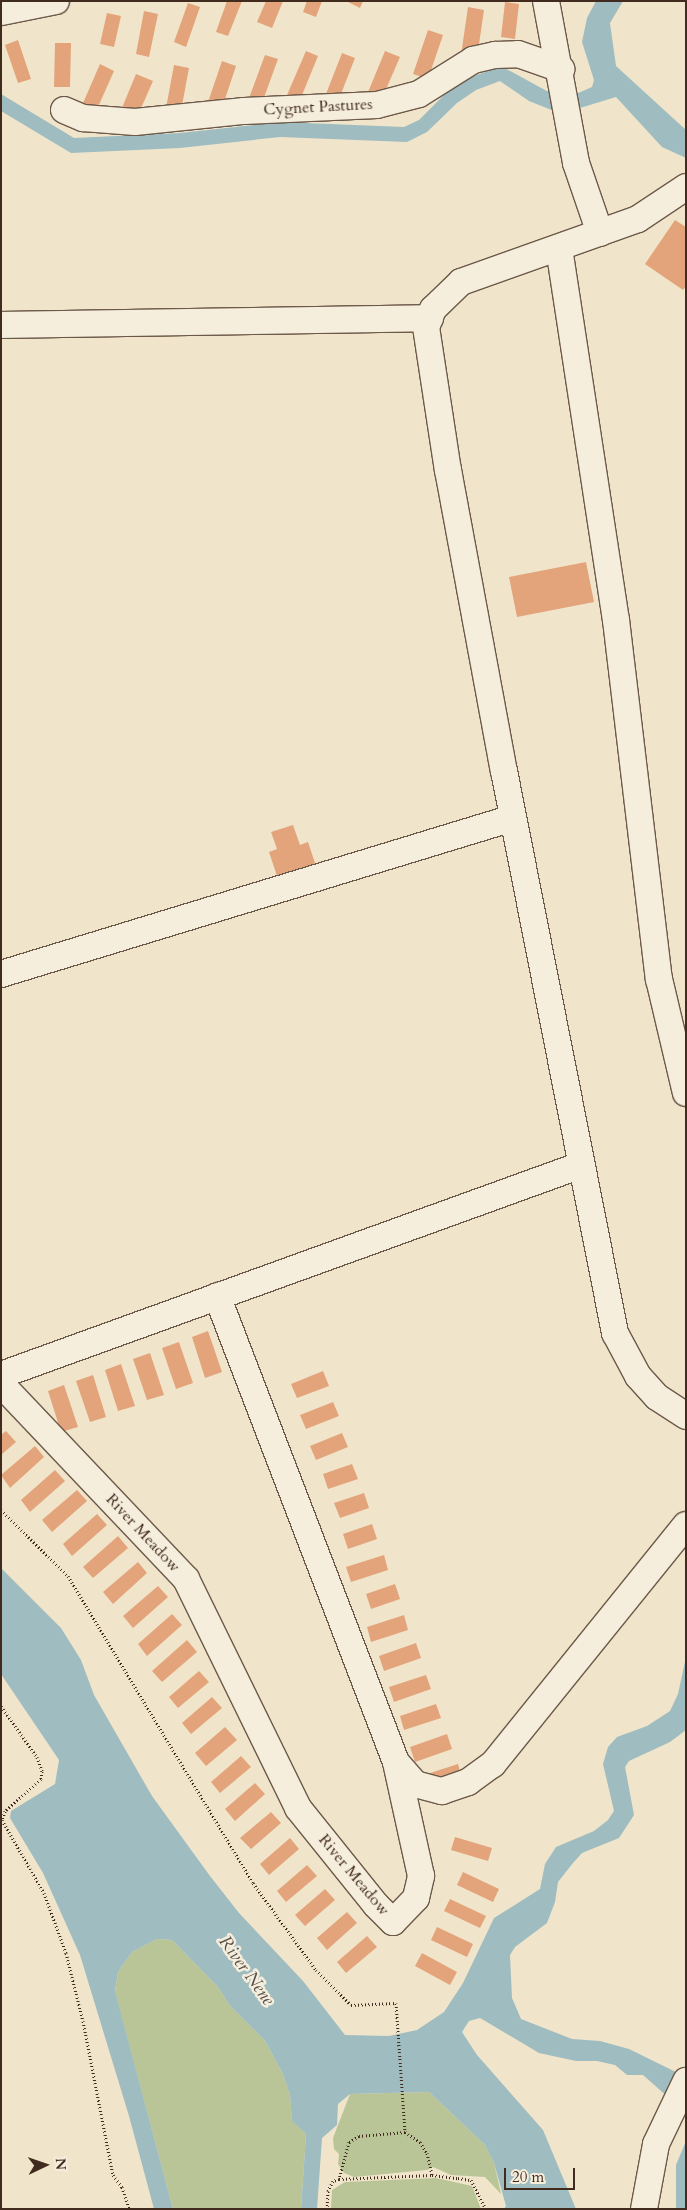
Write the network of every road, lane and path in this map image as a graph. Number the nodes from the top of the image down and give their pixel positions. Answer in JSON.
{"nodes":[{"id":1,"x":56,"y":1,"type":"edge"},
{"id":2,"x":546,"y":1,"type":"edge"},
{"id":3,"x":1,"y":12,"type":"edge"},
{"id":4,"x":564,"y":91,"type":"junction"},
{"id":5,"x":64,"y":110,"type":"dead end"},
{"id":6,"x":686,"y":187,"type":"edge"},
{"id":7,"x":600,"y":233,"type":"junction"},
{"id":8,"x":559,"y":248,"type":"junction"},
{"id":9,"x":430,"y":318,"type":"junction"},
{"id":10,"x":1,"y":325,"type":"edge"},
{"id":11,"x":513,"y":818,"type":"junction"},
{"id":12,"x":2,"y":970,"type":"edge"},
{"id":13,"x":686,"y":1093,"type":"edge"},
{"id":14,"x":581,"y":1165,"type":"junction"},
{"id":15,"x":217,"y":1296,"type":"junction"},
{"id":16,"x":1,"y":1375,"type":"edge"},
{"id":17,"x":1,"y":1384,"type":"edge"},
{"id":18,"x":686,"y":1416,"type":"edge"},
{"id":19,"x":1,"y":1510,"type":"edge"},
{"id":20,"x":686,"y":1525,"type":"edge"},
{"id":21,"x":1,"y":1706,"type":"edge"},
{"id":22,"x":396,"y":1762,"type":"junction"},
{"id":23,"x":686,"y":2080,"type":"edge"},
{"id":24,"x":405,"y":2132,"type":"junction"},
{"id":25,"x":432,"y":2175,"type":"junction"},
{"id":26,"x":340,"y":2179,"type":"junction"},
{"id":27,"x":129,"y":2209,"type":"edge"},
{"id":28,"x":327,"y":2209,"type":"edge"},
{"id":29,"x":486,"y":2209,"type":"edge"},
{"id":30,"x":644,"y":2209,"type":"edge"}],
"edges":[{"from":1,"to":3,"type":"street"},
{"from":2,"to":4,"type":"street"},
{"from":4,"to":5,"type":"street","name":"Cygnet Pastures"},
{"from":4,"to":7,"type":"street"},
{"from":6,"to":7,"type":"street"},
{"from":7,"to":8,"type":"street"},
{"from":8,"to":9,"type":"street"},
{"from":8,"to":13,"type":"street"},
{"from":9,"to":10,"type":"street"},
{"from":9,"to":11,"type":"street"},
{"from":11,"to":12,"type":"street"},
{"from":11,"to":14,"type":"street"},
{"from":14,"to":15,"type":"street"},
{"from":14,"to":18,"type":"street"},
{"from":15,"to":16,"type":"street"},
{"from":15,"to":22,"type":"street","name":"River Meadow"},
{"from":17,"to":22,"type":"street","name":"River Meadow"},
{"from":19,"to":24,"type":"path"},
{"from":20,"to":22,"type":"street"},
{"from":21,"to":27,"type":"path"},
{"from":23,"to":30,"type":"street"},
{"from":24,"to":25,"type":"path"},
{"from":24,"to":26,"type":"path"},
{"from":25,"to":26,"type":"path"},
{"from":25,"to":29,"type":"path"},
{"from":26,"to":28,"type":"path"}]}
